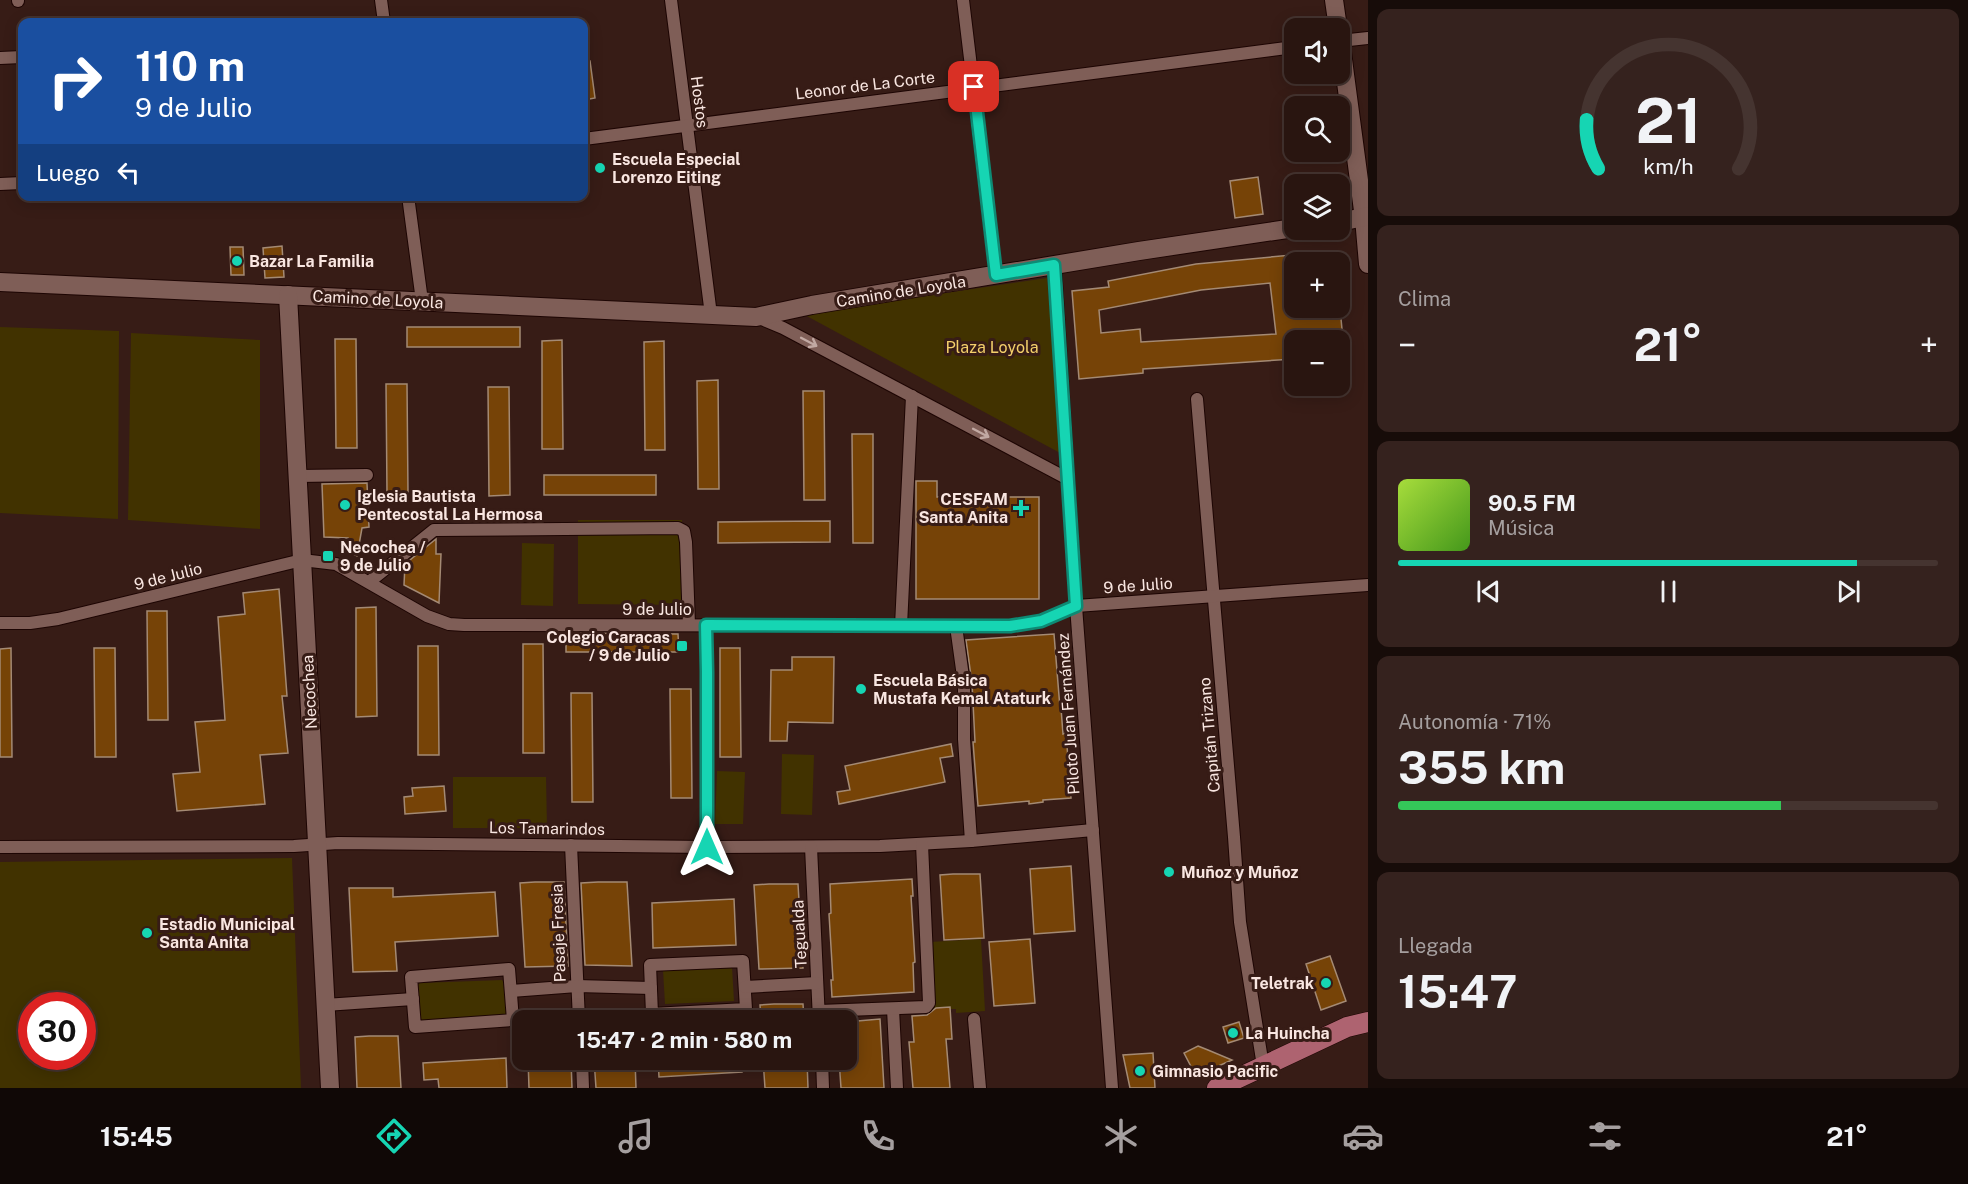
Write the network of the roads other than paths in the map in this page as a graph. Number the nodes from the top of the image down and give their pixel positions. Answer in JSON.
{"nodes":[{"id":1,"x":381,"y":0,"type":"edge"},
{"id":2,"x":671,"y":0,"type":"edge"},
{"id":3,"x":963,"y":0,"type":"edge"},
{"id":4,"x":1334,"y":0,"type":"edge"},
{"id":5,"x":383,"y":18,"type":"edge"},
{"id":6,"x":1337,"y":18,"type":"edge"},
{"id":7,"x":1368,"y":38,"type":"edge"},
{"id":8,"x":1350,"y":39,"type":"edge"},
{"id":9,"x":1284,"y":48,"type":"edge"},
{"id":10,"x":18,"y":57,"type":"edge"},
{"id":11,"x":0,"y":58,"type":"edge"},
{"id":12,"x":1346,"y":84,"type":"edge"},
{"id":13,"x":974,"y":87,"type":"junction"},
{"id":14,"x":686,"y":125,"type":"junction"},
{"id":15,"x":588,"y":138,"type":"edge"},
{"id":16,"x":18,"y":183,"type":"edge"},
{"id":17,"x":0,"y":184,"type":"edge"},
{"id":18,"x":409,"y":201,"type":"edge"},
{"id":19,"x":1366,"y":217,"type":"edge"},
{"id":20,"x":1350,"y":220,"type":"edge"},
{"id":21,"x":1284,"y":230,"type":"edge"},
{"id":22,"x":1368,"y":264,"type":"edge"},
{"id":23,"x":1054,"y":265,"type":"junction"},
{"id":24,"x":996,"y":275,"type":"junction"},
{"id":25,"x":0,"y":282,"type":"edge"},
{"id":26,"x":288,"y":295,"type":"junction"},
{"id":27,"x":422,"y":301,"type":"junction"},
{"id":28,"x":711,"y":315,"type":"junction"},
{"id":29,"x":756,"y":317,"type":"junction"},
{"id":30,"x":912,"y":396,"type":"junction"},
{"id":31,"x":1197,"y":399,"type":"dead end"},
{"id":32,"x":367,"y":475,"type":"dead end"},
{"id":33,"x":297,"y":476,"type":"junction"},
{"id":34,"x":1068,"y":479,"type":"junction"},
{"id":35,"x":302,"y":560,"type":"junction"},
{"id":36,"x":369,"y":582,"type":"junction"},
{"id":37,"x":1368,"y":585,"type":"edge"},
{"id":38,"x":1214,"y":596,"type":"junction"},
{"id":39,"x":1076,"y":606,"type":"junction"},
{"id":40,"x":0,"y":623,"type":"edge"},
{"id":41,"x":689,"y":625,"type":"junction"},
{"id":42,"x":706,"y":625,"type":"junction"},
{"id":43,"x":901,"y":626,"type":"junction"},
{"id":44,"x":956,"y":627,"type":"junction"},
{"id":45,"x":1093,"y":830,"type":"junction"},
{"id":46,"x":971,"y":841,"type":"junction"},
{"id":47,"x":317,"y":844,"type":"junction"},
{"id":48,"x":922,"y":844,"type":"junction"},
{"id":49,"x":571,"y":845,"type":"junction"},
{"id":50,"x":0,"y":847,"type":"edge"},
{"id":51,"x":707,"y":847,"type":"junction"},
{"id":52,"x":811,"y":847,"type":"junction"},
{"id":53,"x":818,"y":984,"type":"junction"},
{"id":54,"x":577,"y":986,"type":"junction"},
{"id":55,"x":745,"y":987,"type":"junction"},
{"id":56,"x":651,"y":988,"type":"junction"},
{"id":57,"x":511,"y":991,"type":"junction"},
{"id":58,"x":413,"y":999,"type":"junction"},
{"id":59,"x":326,"y":1005,"type":"junction"},
{"id":60,"x":893,"y":1009,"type":"junction"},
{"id":61,"x":578,"y":1010,"type":"edge"},
{"id":62,"x":819,"y":1010,"type":"edge"},
{"id":63,"x":1368,"y":1010,"type":"edge"},
{"id":64,"x":857,"y":1012,"type":"edge"},
{"id":65,"x":974,"y":1019,"type":"dead end"},
{"id":66,"x":1368,"y":1022,"type":"edge"},
{"id":67,"x":1347,"y":1027,"type":"junction"},
{"id":68,"x":1263,"y":1066,"type":"junction"},
{"id":69,"x":582,"y":1070,"type":"edge"},
{"id":70,"x":822,"y":1070,"type":"edge"},
{"id":71,"x":330,"y":1088,"type":"edge"},
{"id":72,"x":583,"y":1088,"type":"edge"},
{"id":73,"x":823,"y":1088,"type":"edge"},
{"id":74,"x":897,"y":1088,"type":"edge"},
{"id":75,"x":980,"y":1088,"type":"edge"},
{"id":76,"x":1112,"y":1088,"type":"edge"},
{"id":77,"x":1217,"y":1088,"type":"edge"}],
"edges":[{"from":1,"to":5,"type":"street"},
{"from":2,"to":14,"type":"street","name":"Hostos"},
{"from":3,"to":13,"type":"street"},
{"from":4,"to":6,"type":"street"},
{"from":7,"to":8,"type":"street"},
{"from":9,"to":13,"type":"street","name":"Leonor de La Corte"},
{"from":10,"to":11,"type":"street"},
{"from":12,"to":19,"type":"street"},
{"from":13,"to":14,"type":"street","name":"Leonor de La Corte"},
{"from":13,"to":24,"type":"street"},
{"from":14,"to":15,"type":"street","name":"Leonor de La Corte"},
{"from":14,"to":28,"type":"street","name":"Hostos"},
{"from":16,"to":17,"type":"street"},
{"from":18,"to":27,"type":"street"},
{"from":19,"to":20,"type":"street"},
{"from":19,"to":22,"type":"street"},
{"from":21,"to":23,"type":"street","name":"Camino de Loyola"},
{"from":23,"to":24,"type":"street","name":"Camino de Loyola"},
{"from":23,"to":34,"type":"street","name":"Piloto Juan Fernández"},
{"from":24,"to":29,"type":"street","name":"Camino de Loyola"},
{"from":25,"to":26,"type":"street","name":"Camino de Loyola"},
{"from":26,"to":27,"type":"street","name":"Camino de Loyola"},
{"from":26,"to":33,"type":"street","name":"Necochea"},
{"from":27,"to":28,"type":"street","name":"Camino de Loyola"},
{"from":28,"to":29,"type":"street","name":"Camino de Loyola"},
{"from":29,"to":30,"type":"street","name":"Camino de Loyola","one_way":true},
{"from":30,"to":34,"type":"street","name":"Camino de Loyola","one_way":true},
{"from":30,"to":43,"type":"street"},
{"from":31,"to":38,"type":"street","name":"Capitán Trizano"},
{"from":32,"to":33,"type":"street"},
{"from":33,"to":35,"type":"street","name":"Necochea"},
{"from":34,"to":39,"type":"street","name":"Piloto Juan Fernández"},
{"from":35,"to":36,"type":"street","name":"9 de Julio"},
{"from":35,"to":40,"type":"street","name":"9 de Julio"},
{"from":35,"to":47,"type":"street","name":"Necochea"},
{"from":36,"to":41,"type":"street","name":"9 de Julio"},
{"from":36,"to":41,"type":"street"},
{"from":37,"to":38,"type":"street","name":"9 de Julio"},
{"from":38,"to":39,"type":"street","name":"9 de Julio"},
{"from":38,"to":68,"type":"street","name":"Capitán Trizano"},
{"from":39,"to":44,"type":"street","name":"9 de Julio"},
{"from":39,"to":45,"type":"street","name":"Piloto Juan Fernández"},
{"from":41,"to":42,"type":"street","name":"9 de Julio"},
{"from":42,"to":43,"type":"street","name":"9 de Julio"},
{"from":42,"to":51,"type":"street"},
{"from":43,"to":44,"type":"street","name":"9 de Julio"},
{"from":44,"to":46,"type":"street"},
{"from":45,"to":46,"type":"street","name":"Los Tamarindos"},
{"from":45,"to":76,"type":"street","name":"Piloto Juan Fernández"},
{"from":46,"to":48,"type":"street","name":"Los Tamarindos"},
{"from":47,"to":49,"type":"street","name":"Los Tamarindos"},
{"from":47,"to":50,"type":"street","name":"Los Tamarindos"},
{"from":47,"to":59,"type":"street","name":"Necochea"},
{"from":48,"to":52,"type":"street","name":"Los Tamarindos"},
{"from":48,"to":60,"type":"street"},
{"from":49,"to":51,"type":"street","name":"Los Tamarindos"},
{"from":49,"to":54,"type":"street","name":"Pasaje Fresia"},
{"from":51,"to":52,"type":"street","name":"Los Tamarindos"},
{"from":52,"to":53,"type":"street","name":"Tegualda"},
{"from":53,"to":55,"type":"street"},
{"from":53,"to":62,"type":"street","name":"Tegualda"},
{"from":54,"to":56,"type":"street"},
{"from":54,"to":57,"type":"street"},
{"from":54,"to":61,"type":"street","name":"Pasaje Fresia"},
{"from":55,"to":56,"type":"street"},
{"from":55,"to":56,"type":"street"},
{"from":57,"to":58,"type":"street"},
{"from":57,"to":58,"type":"street"},
{"from":58,"to":59,"type":"street"},
{"from":59,"to":71,"type":"street","name":"Necochea"},
{"from":60,"to":64,"type":"street"},
{"from":60,"to":74,"type":"street"},
{"from":63,"to":67,"type":"main road"},
{"from":65,"to":75,"type":"street"},
{"from":66,"to":67,"type":"main road"},
{"from":67,"to":68,"type":"main road"},
{"from":68,"to":77,"type":"main road"},
{"from":69,"to":72,"type":"street"},
{"from":70,"to":73,"type":"street"}]}
